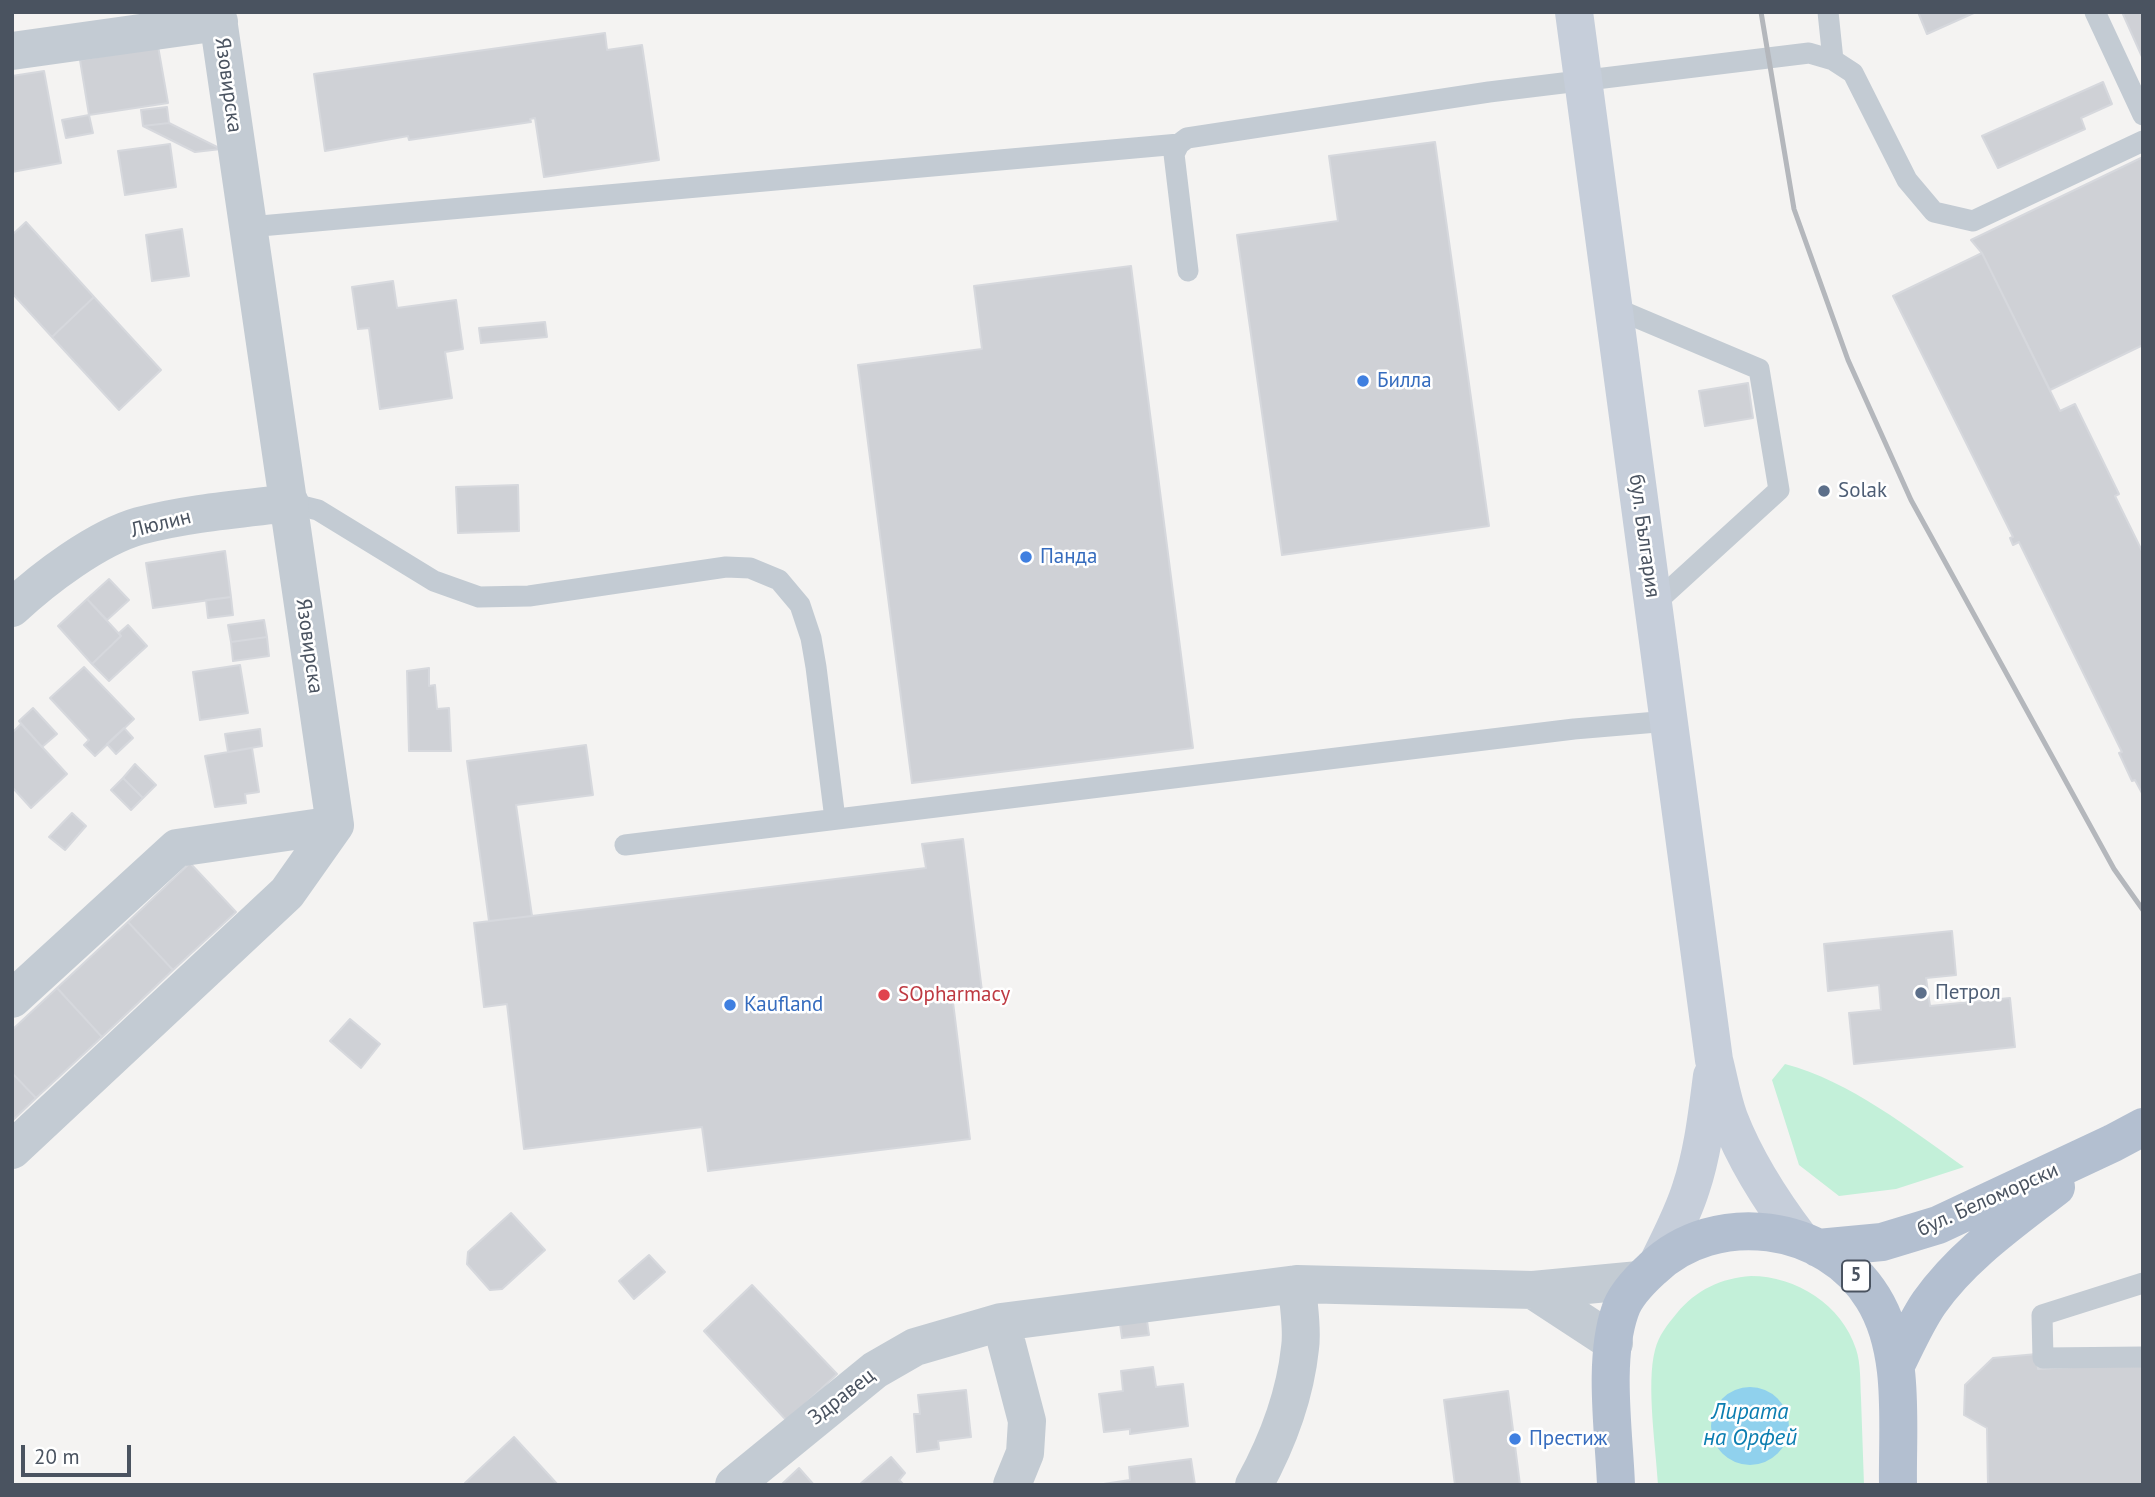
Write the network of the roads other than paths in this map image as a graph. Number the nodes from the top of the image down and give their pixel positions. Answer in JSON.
{"nodes":[{"id":1,"x":1574,"y":12,"type":"edge"},
{"id":2,"x":1828,"y":12,"type":"edge"},
{"id":3,"x":2095,"y":12,"type":"edge"},
{"id":4,"x":218,"y":17,"type":"edge"},
{"id":5,"x":12,"y":51,"type":"edge"},
{"id":6,"x":1833,"y":60,"type":"junction"},
{"id":7,"x":1583,"y":80,"type":"junction"},
{"id":8,"x":2143,"y":115,"type":"edge"},
{"id":9,"x":2143,"y":141,"type":"edge"},
{"id":10,"x":1179,"y":144,"type":"junction"},
{"id":11,"x":249,"y":227,"type":"junction"},
{"id":12,"x":1188,"y":271,"type":"dead end"},
{"id":13,"x":1612,"y":307,"type":"junction"},
{"id":14,"x":290,"y":503,"type":"junction"},
{"id":15,"x":1654,"y":604,"type":"junction"},
{"id":16,"x":12,"y":608,"type":"edge"},
{"id":17,"x":1669,"y":720,"type":"junction"},
{"id":18,"x":835,"y":819,"type":"junction"},
{"id":19,"x":335,"y":825,"type":"junction"},
{"id":20,"x":625,"y":845,"type":"dead end"},
{"id":21,"x":12,"y":999,"type":"edge"},
{"id":22,"x":1714,"y":1060,"type":"junction"},
{"id":23,"x":2128,"y":1135,"type":"edge"},
{"id":24,"x":12,"y":1150,"type":"edge"},
{"id":25,"x":1809,"y":1244,"type":"junction"},
{"id":26,"x":1648,"y":1271,"type":"junction"},
{"id":27,"x":2143,"y":1283,"type":"edge"},
{"id":28,"x":1297,"y":1284,"type":"junction"},
{"id":29,"x":1534,"y":1290,"type":"junction"},
{"id":30,"x":1001,"y":1322,"type":"junction"},
{"id":31,"x":1614,"y":1343,"type":"junction"},
{"id":32,"x":2143,"y":1357,"type":"edge"},
{"id":33,"x":1896,"y":1365,"type":"junction"},
{"id":34,"x":734,"y":1485,"type":"edge"},
{"id":35,"x":1012,"y":1485,"type":"edge"},
{"id":36,"x":1254,"y":1485,"type":"edge"},
{"id":37,"x":1616,"y":1485,"type":"edge"},
{"id":38,"x":1898,"y":1485,"type":"edge"}],
"edges":[{"from":1,"to":7,"type":"street","name":"бул. България"},
{"from":2,"to":6,"type":"lane"},
{"from":3,"to":8,"type":"lane"},
{"from":4,"to":5,"type":"street"},
{"from":4,"to":11,"type":"street","name":"Язовирска"},
{"from":6,"to":7,"type":"lane"},
{"from":6,"to":9,"type":"lane"},
{"from":7,"to":10,"type":"lane"},
{"from":7,"to":13,"type":"street","name":"бул. България"},
{"from":10,"to":11,"type":"lane"},
{"from":10,"to":12,"type":"lane"},
{"from":11,"to":14,"type":"street","name":"Язовирска"},
{"from":13,"to":15,"type":"street","name":"бул. България"},
{"from":13,"to":15,"type":"lane"},
{"from":14,"to":16,"type":"street","name":"Люлин"},
{"from":14,"to":18,"type":"lane"},
{"from":14,"to":19,"type":"street","name":"Язовирска"},
{"from":15,"to":17,"type":"street","name":"бул. България"},
{"from":17,"to":18,"type":"lane"},
{"from":17,"to":22,"type":"street","name":"бул. България"},
{"from":18,"to":20,"type":"lane"},
{"from":19,"to":21,"type":"street"},
{"from":19,"to":24,"type":"street"},
{"from":22,"to":25,"type":"street","name":"бул. България"},
{"from":22,"to":26,"type":"street","name":"бул. България"},
{"from":23,"to":25,"type":"main road","name":"бул. Беломорски","number":"5"},
{"from":23,"to":33,"type":"main road","name":"бул. Беломорски","number":"5"},
{"from":25,"to":26,"type":"main road","number":"5"},
{"from":25,"to":33,"type":"main road","number":"5"},
{"from":26,"to":29,"type":"street","name":"Здравец"},
{"from":26,"to":31,"type":"main road","number":"5"},
{"from":27,"to":32,"type":"lane"},
{"from":28,"to":29,"type":"street","name":"Здравец"},
{"from":28,"to":30,"type":"street","name":"Здравец"},
{"from":28,"to":36,"type":"street"},
{"from":29,"to":31,"type":"street"},
{"from":30,"to":34,"type":"street","name":"Здравец"},
{"from":30,"to":35,"type":"street"},
{"from":31,"to":37,"type":"main road","number":"5"},
{"from":33,"to":38,"type":"main road","number":"5"}]}
